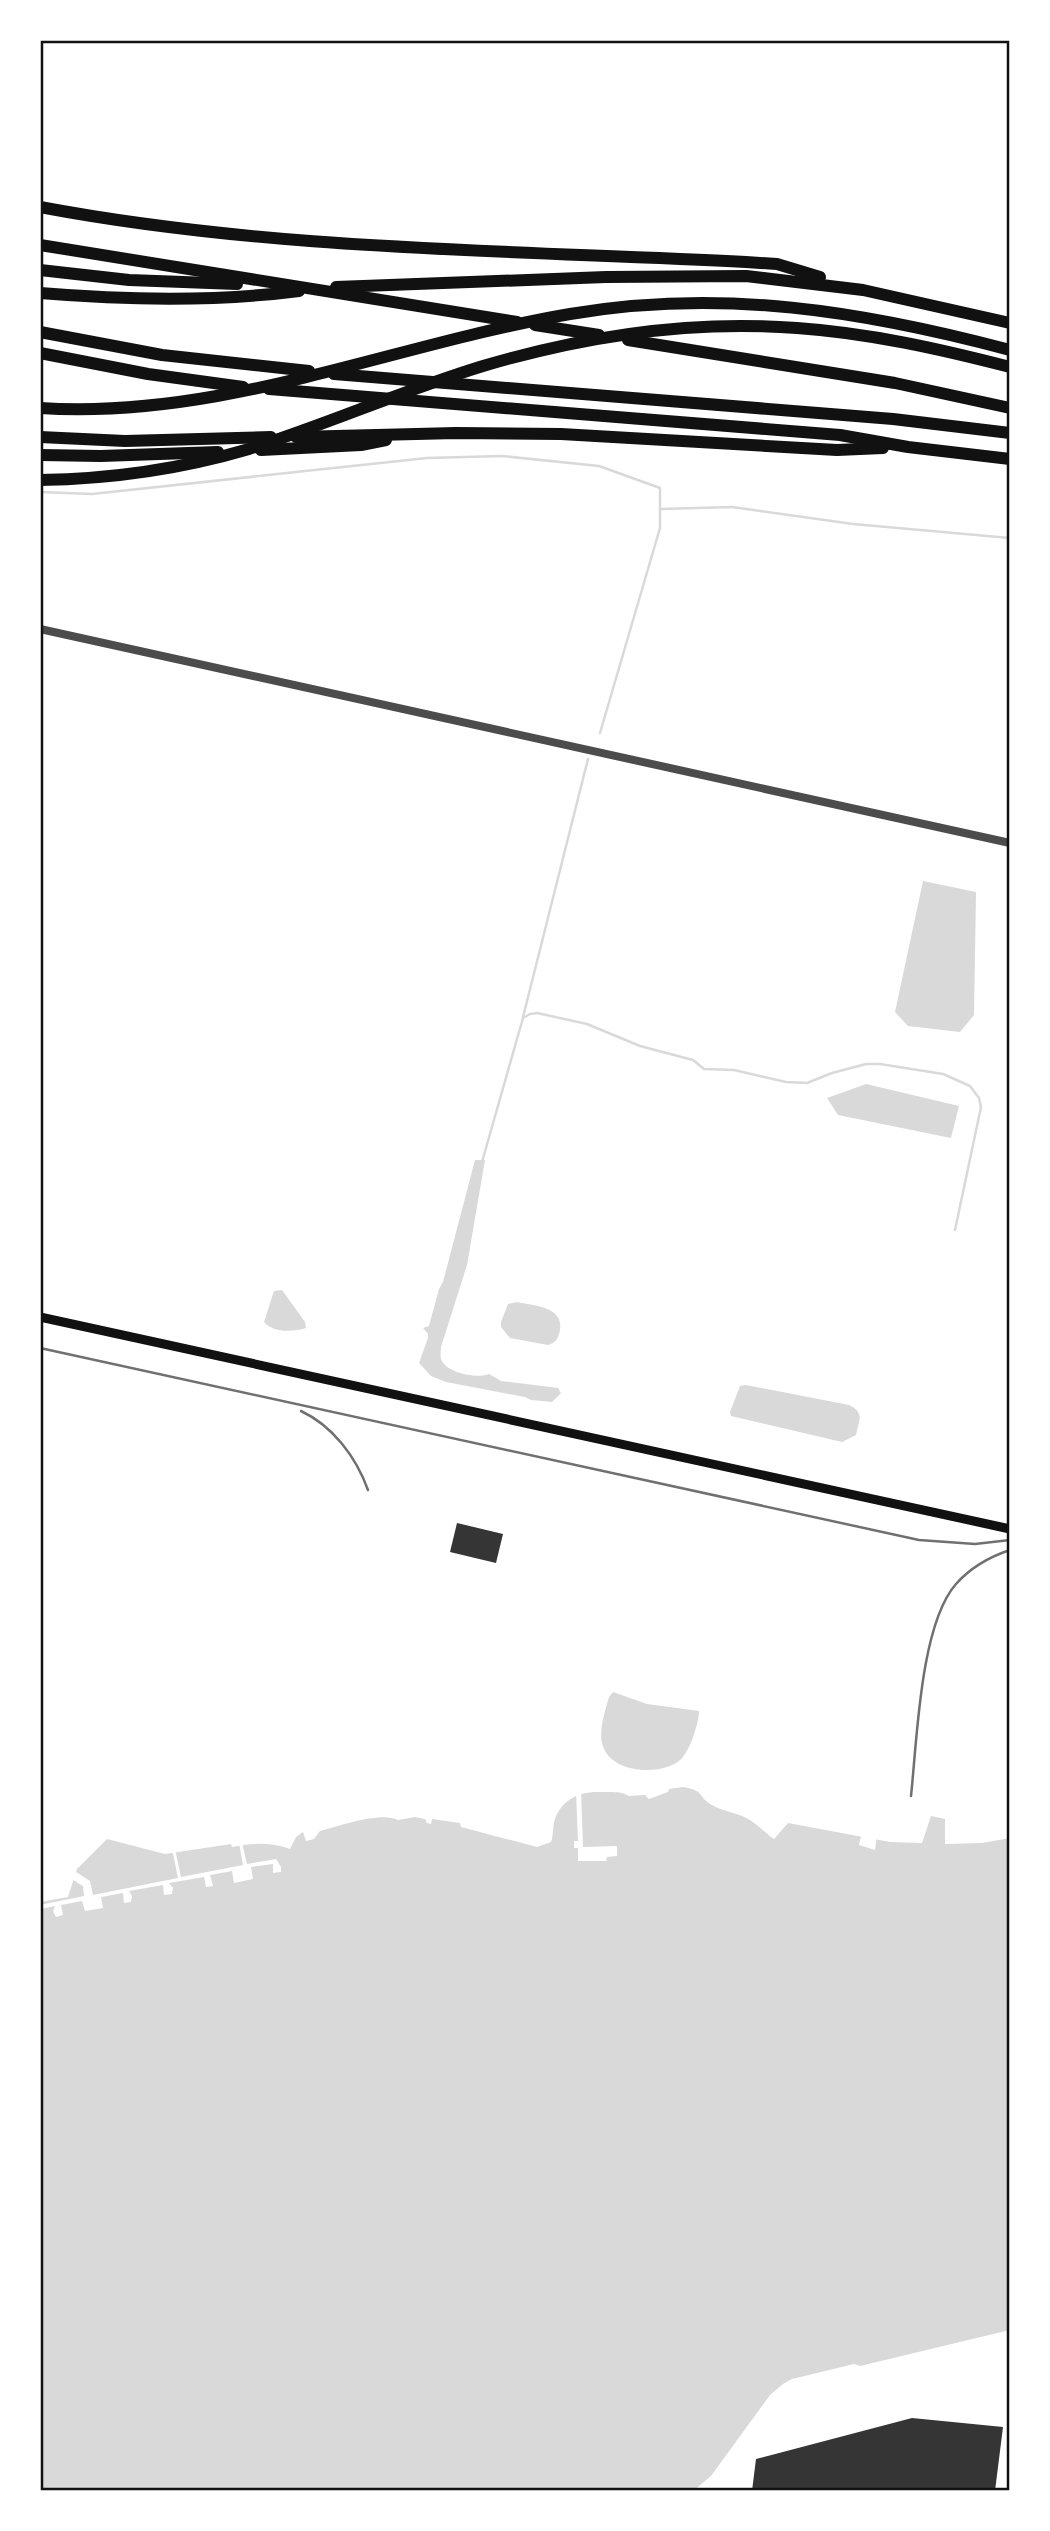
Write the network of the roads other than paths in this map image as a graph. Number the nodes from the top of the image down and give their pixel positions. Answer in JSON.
{"nodes":[{"id":1,"x":40,"y":207,"type":"edge"},
{"id":2,"x":40,"y":236,"type":"edge"},
{"id":3,"x":40,"y":245,"type":"edge"},
{"id":4,"x":83,"y":248,"type":"junction"},
{"id":5,"x":40,"y":270,"type":"edge"},
{"id":6,"x":327,"y":288,"type":"junction"},
{"id":7,"x":863,"y":290,"type":"junction"},
{"id":8,"x":40,"y":293,"type":"edge"},
{"id":9,"x":1010,"y":323,"type":"edge"},
{"id":10,"x":40,"y":332,"type":"edge"},
{"id":11,"x":1010,"y":350,"type":"edge"},
{"id":12,"x":40,"y":353,"type":"edge"},
{"id":13,"x":1010,"y":367,"type":"edge"},
{"id":14,"x":40,"y":408,"type":"edge"},
{"id":15,"x":1010,"y":408,"type":"edge"},
{"id":16,"x":421,"y":433,"type":"junction"},
{"id":17,"x":1010,"y":433,"type":"edge"},
{"id":18,"x":40,"y":438,"type":"edge"},
{"id":19,"x":908,"y":447,"type":"junction"},
{"id":20,"x":40,"y":455,"type":"edge"},
{"id":21,"x":1010,"y":459,"type":"edge"},
{"id":22,"x":40,"y":480,"type":"edge"},
{"id":23,"x":40,"y":629,"type":"edge"},
{"id":24,"x":1010,"y":843,"type":"edge"},
{"id":25,"x":40,"y":1317,"type":"edge"},
{"id":26,"x":1010,"y":1529,"type":"edge"}],
"edges":[{"from":1,"to":7,"type":"highway"},
{"from":2,"to":4,"type":"highway"},
{"from":3,"to":4,"type":"highway"},
{"from":4,"to":15,"type":"highway"},
{"from":5,"to":6,"type":"highway"},
{"from":6,"to":7,"type":"highway"},
{"from":6,"to":8,"type":"highway"},
{"from":7,"to":9,"type":"highway"},
{"from":10,"to":17,"type":"highway"},
{"from":11,"to":14,"type":"highway"},
{"from":12,"to":19,"type":"highway"},
{"from":13,"to":22,"type":"highway"},
{"from":16,"to":18,"type":"highway"},
{"from":16,"to":19,"type":"highway"},
{"from":16,"to":20,"type":"highway"},
{"from":19,"to":21,"type":"highway"},
{"from":23,"to":24,"type":"street"},
{"from":25,"to":26,"type":"main road"}]}
